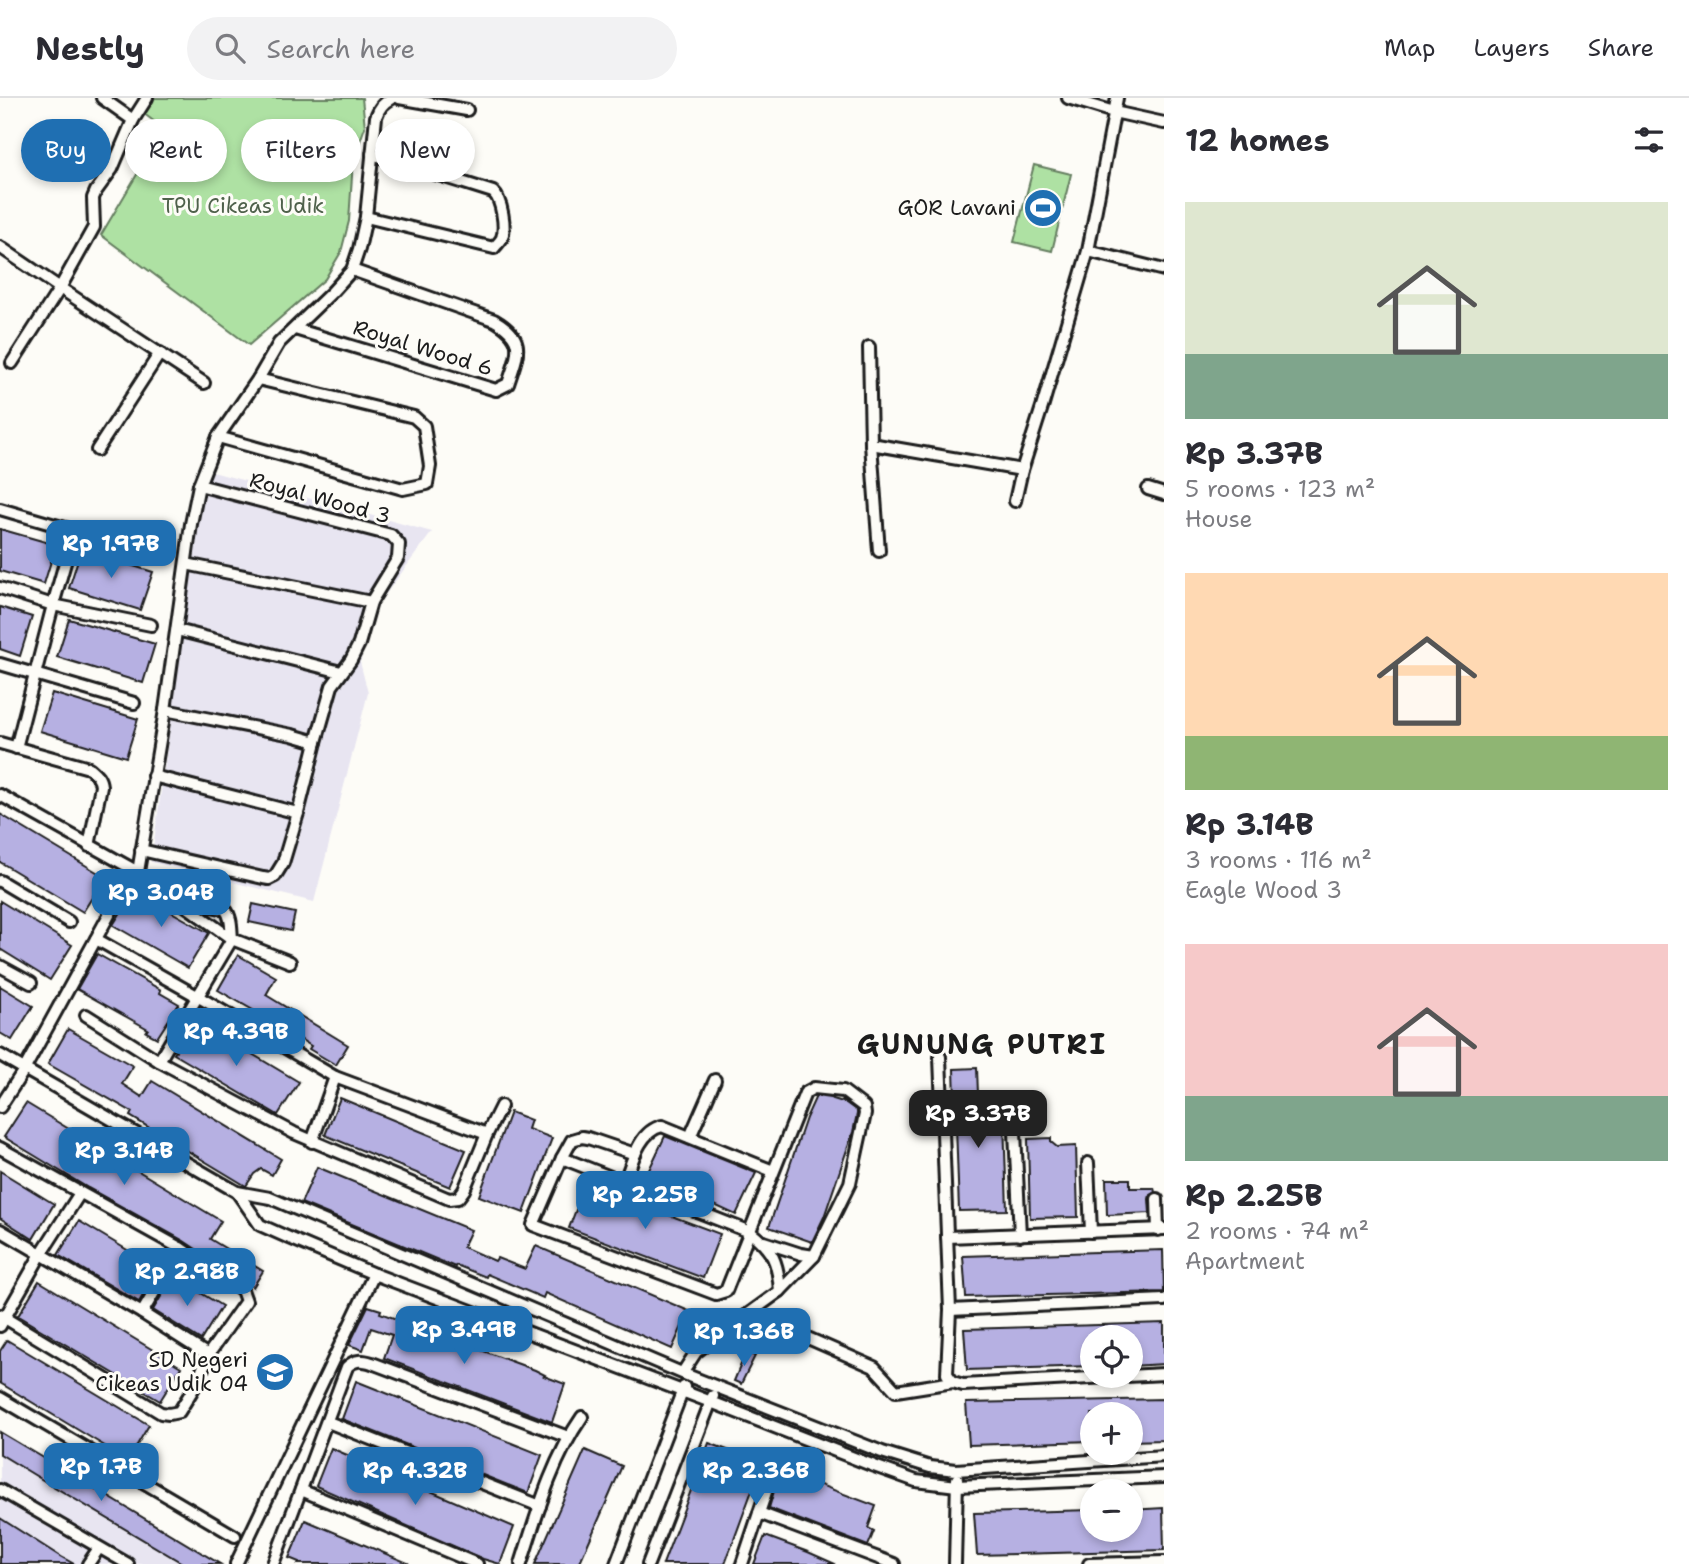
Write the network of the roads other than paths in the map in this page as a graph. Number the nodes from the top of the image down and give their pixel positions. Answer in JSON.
{"nodes":[{"id":1,"x":102,"y":98,"type":"edge"},
{"id":2,"x":147,"y":98,"type":"edge"},
{"id":3,"x":391,"y":98,"type":"edge"},
{"id":4,"x":399,"y":98,"type":"edge"},
{"id":5,"x":1068,"y":98,"type":"edge"},
{"id":6,"x":1117,"y":98,"type":"edge"},
{"id":7,"x":467,"y":110,"type":"dead end"},
{"id":8,"x":1114,"y":112,"type":"junction"},
{"id":9,"x":132,"y":119,"type":"edge"},
{"id":10,"x":134,"y":119,"type":"edge"},
{"id":11,"x":1164,"y":124,"type":"edge"},
{"id":12,"x":125,"y":139,"type":"edge"},
{"id":13,"x":372,"y":154,"type":"junction"},
{"id":14,"x":366,"y":216,"type":"junction"},
{"id":15,"x":0,"y":247,"type":"edge"},
{"id":16,"x":1088,"y":251,"type":"junction"},
{"id":17,"x":352,"y":270,"type":"junction"},
{"id":18,"x":1164,"y":270,"type":"edge"},
{"id":19,"x":60,"y":288,"type":"junction"},
{"id":20,"x":295,"y":329,"type":"junction"},
{"id":21,"x":869,"y":347,"type":"dead end"},
{"id":22,"x":160,"y":353,"type":"junction"},
{"id":23,"x":12,"y":363,"type":"dead end"},
{"id":24,"x":258,"y":379,"type":"junction"},
{"id":25,"x":204,"y":383,"type":"dead end"},
{"id":26,"x":218,"y":437,"type":"junction"},
{"id":27,"x":872,"y":444,"type":"junction"},
{"id":28,"x":97,"y":450,"type":"dead end"},
{"id":29,"x":1022,"y":470,"type":"junction"},
{"id":30,"x":200,"y":485,"type":"junction"},
{"id":31,"x":1148,"y":489,"type":"dead end"},
{"id":32,"x":1164,"y":494,"type":"edge"},
{"id":33,"x":1015,"y":501,"type":"dead end"},
{"id":34,"x":0,"y":509,"type":"edge"},
{"id":35,"x":74,"y":531,"type":"junction"},
{"id":36,"x":879,"y":551,"type":"dead end"},
{"id":37,"x":164,"y":557,"type":"dead end"},
{"id":38,"x":186,"y":564,"type":"junction"},
{"id":39,"x":0,"y":588,"type":"edge"},
{"id":40,"x":371,"y":602,"type":"junction"},
{"id":41,"x":53,"y":605,"type":"junction"},
{"id":42,"x":151,"y":625,"type":"dead end"},
{"id":43,"x":177,"y":630,"type":"junction"},
{"id":44,"x":0,"y":664,"type":"edge"},
{"id":45,"x":341,"y":672,"type":"junction"},
{"id":46,"x":35,"y":674,"type":"junction"},
{"id":47,"x":134,"y":703,"type":"dead end"},
{"id":48,"x":165,"y":710,"type":"junction"},
{"id":49,"x":316,"y":742,"type":"junction"},
{"id":50,"x":0,"y":743,"type":"edge"},
{"id":51,"x":16,"y":748,"type":"junction"},
{"id":52,"x":153,"y":776,"type":"junction"},
{"id":53,"x":0,"y":796,"type":"edge"},
{"id":54,"x":298,"y":813,"type":"junction"},
{"id":55,"x":89,"y":846,"type":"junction"},
{"id":56,"x":141,"y":850,"type":"junction"},
{"id":57,"x":138,"y":872,"type":"junction"},
{"id":58,"x":0,"y":881,"type":"edge"},
{"id":59,"x":157,"y":885,"type":"dead end"},
{"id":60,"x":176,"y":899,"type":"junction"},
{"id":61,"x":69,"y":922,"type":"dead end"},
{"id":62,"x":96,"y":939,"type":"junction"},
{"id":63,"x":232,"y":939,"type":"junction"},
{"id":64,"x":290,"y":962,"type":"dead end"},
{"id":65,"x":0,"y":966,"type":"edge"},
{"id":66,"x":31,"y":984,"type":"dead end"},
{"id":67,"x":197,"y":996,"type":"junction"},
{"id":68,"x":86,"y":1015,"type":"dead end"},
{"id":69,"x":0,"y":1055,"type":"edge"},
{"id":70,"x":940,"y":1057,"type":"dead end"},
{"id":71,"x":159,"y":1061,"type":"junction"},
{"id":72,"x":24,"y":1070,"type":"junction"},
{"id":73,"x":335,"y":1077,"type":"junction"},
{"id":74,"x":715,"y":1080,"type":"dead end"},
{"id":75,"x":501,"y":1106,"type":"dead end"},
{"id":76,"x":0,"y":1107,"type":"edge"},
{"id":77,"x":1015,"y":1132,"type":"dead end"},
{"id":78,"x":487,"y":1134,"type":"junction"},
{"id":79,"x":690,"y":1137,"type":"junction"},
{"id":80,"x":312,"y":1142,"type":"junction"},
{"id":81,"x":0,"y":1148,"type":"edge"},
{"id":82,"x":635,"y":1154,"type":"junction"},
{"id":83,"x":562,"y":1158,"type":"junction"},
{"id":84,"x":1088,"y":1163,"type":"dead end"},
{"id":85,"x":773,"y":1171,"type":"junction"},
{"id":86,"x":625,"y":1181,"type":"junction"},
{"id":87,"x":237,"y":1192,"type":"junction"},
{"id":88,"x":80,"y":1193,"type":"junction"},
{"id":89,"x":1157,"y":1199,"type":"dead end"},
{"id":90,"x":1161,"y":1229,"type":"edge"},
{"id":91,"x":0,"y":1230,"type":"edge"},
{"id":92,"x":750,"y":1232,"type":"junction"},
{"id":93,"x":1091,"y":1232,"type":"junction"},
{"id":94,"x":1020,"y":1235,"type":"junction"},
{"id":95,"x":947,"y":1237,"type":"junction"},
{"id":96,"x":762,"y":1241,"type":"junction"},
{"id":97,"x":180,"y":1248,"type":"junction"},
{"id":98,"x":41,"y":1254,"type":"junction"},
{"id":99,"x":814,"y":1256,"type":"junction"},
{"id":100,"x":374,"y":1274,"type":"junction"},
{"id":101,"x":780,"y":1291,"type":"junction"},
{"id":102,"x":1164,"y":1300,"type":"edge"},
{"id":103,"x":950,"y":1310,"type":"junction"},
{"id":104,"x":142,"y":1313,"type":"junction"},
{"id":105,"x":1,"y":1320,"type":"edge"},
{"id":106,"x":794,"y":1332,"type":"dead end"},
{"id":107,"x":208,"y":1355,"type":"junction"},
{"id":108,"x":686,"y":1374,"type":"junction"},
{"id":109,"x":1164,"y":1374,"type":"edge"},
{"id":110,"x":953,"y":1382,"type":"junction"},
{"id":111,"x":717,"y":1387,"type":"junction"},
{"id":112,"x":682,"y":1391,"type":"junction"},
{"id":113,"x":0,"y":1398,"type":"edge"},
{"id":114,"x":711,"y":1402,"type":"junction"},
{"id":115,"x":582,"y":1417,"type":"dead end"},
{"id":116,"x":328,"y":1422,"type":"junction"},
{"id":117,"x":568,"y":1437,"type":"junction"},
{"id":118,"x":1164,"y":1456,"type":"edge"},
{"id":119,"x":956,"y":1470,"type":"junction"},
{"id":120,"x":1164,"y":1476,"type":"edge"},
{"id":121,"x":957,"y":1486,"type":"junction"},
{"id":122,"x":0,"y":1490,"type":"edge"},
{"id":123,"x":302,"y":1490,"type":"junction"},
{"id":124,"x":766,"y":1492,"type":"dead end"},
{"id":125,"x":540,"y":1506,"type":"junction"},
{"id":126,"x":759,"y":1513,"type":"junction"},
{"id":127,"x":235,"y":1536,"type":"dead end"},
{"id":128,"x":99,"y":1548,"type":"junction"},
{"id":129,"x":447,"y":1551,"type":"junction"},
{"id":130,"x":1164,"y":1562,"type":"edge"},
{"id":131,"x":277,"y":1563,"type":"edge"},
{"id":132,"x":89,"y":1564,"type":"edge"},
{"id":133,"x":128,"y":1564,"type":"edge"},
{"id":134,"x":236,"y":1564,"type":"edge"},
{"id":135,"x":441,"y":1564,"type":"edge"},
{"id":136,"x":477,"y":1564,"type":"edge"},
{"id":137,"x":521,"y":1564,"type":"edge"},
{"id":138,"x":616,"y":1564,"type":"edge"},
{"id":139,"x":648,"y":1564,"type":"edge"},
{"id":140,"x":742,"y":1564,"type":"edge"},
{"id":141,"x":894,"y":1564,"type":"edge"},
{"id":142,"x":955,"y":1564,"type":"edge"},
{"id":143,"x":1089,"y":1564,"type":"edge"}],
"edges":[{"from":1,"to":9,"type":"street"},
{"from":2,"to":10,"type":"street"},
{"from":3,"to":13,"type":"street"},
{"from":4,"to":7,"type":"street"},
{"from":5,"to":8,"type":"street"},
{"from":6,"to":8,"type":"street"},
{"from":8,"to":11,"type":"street"},
{"from":8,"to":16,"type":"street"},
{"from":12,"to":19,"type":"street"},
{"from":13,"to":14,"type":"street"},
{"from":13,"to":14,"type":"street"},
{"from":14,"to":17,"type":"street"},
{"from":15,"to":19,"type":"street"},
{"from":16,"to":18,"type":"street"},
{"from":16,"to":29,"type":"street"},
{"from":17,"to":20,"type":"street"},
{"from":17,"to":20,"type":"street","name":"Royal Wood 6"},
{"from":19,"to":22,"type":"street"},
{"from":19,"to":23,"type":"street"},
{"from":20,"to":24,"type":"street"},
{"from":21,"to":27,"type":"street"},
{"from":22,"to":25,"type":"street"},
{"from":22,"to":28,"type":"street"},
{"from":24,"to":26,"type":"street"},
{"from":24,"to":26,"type":"street"},
{"from":26,"to":30,"type":"street"},
{"from":27,"to":29,"type":"street"},
{"from":27,"to":36,"type":"street"},
{"from":29,"to":33,"type":"street"},
{"from":30,"to":38,"type":"street"},
{"from":30,"to":40,"type":"street","name":"Royal Wood 3"},
{"from":31,"to":32,"type":"street"},
{"from":34,"to":35,"type":"street"},
{"from":35,"to":37,"type":"street"},
{"from":35,"to":41,"type":"street"},
{"from":38,"to":40,"type":"street"},
{"from":38,"to":43,"type":"street"},
{"from":39,"to":41,"type":"street"},
{"from":40,"to":45,"type":"street"},
{"from":41,"to":42,"type":"street"},
{"from":41,"to":46,"type":"street"},
{"from":43,"to":45,"type":"street"},
{"from":43,"to":48,"type":"street"},
{"from":44,"to":46,"type":"street"},
{"from":45,"to":49,"type":"street"},
{"from":46,"to":47,"type":"street"},
{"from":46,"to":51,"type":"street"},
{"from":48,"to":49,"type":"street"},
{"from":48,"to":52,"type":"street"},
{"from":49,"to":54,"type":"street"},
{"from":50,"to":51,"type":"street"},
{"from":51,"to":55,"type":"street"},
{"from":52,"to":54,"type":"street"},
{"from":52,"to":56,"type":"street"},
{"from":53,"to":55,"type":"street"},
{"from":54,"to":56,"type":"street"},
{"from":55,"to":57,"type":"street"},
{"from":56,"to":57,"type":"street"},
{"from":57,"to":62,"type":"street"},
{"from":58,"to":61,"type":"street"},
{"from":59,"to":60,"type":"street"},
{"from":60,"to":63,"type":"street"},
{"from":60,"to":63,"type":"street"},
{"from":62,"to":67,"type":"street"},
{"from":62,"to":72,"type":"street"},
{"from":63,"to":64,"type":"street"},
{"from":63,"to":67,"type":"street"},
{"from":65,"to":66,"type":"street"},
{"from":67,"to":71,"type":"street"},
{"from":67,"to":73,"type":"street"},
{"from":68,"to":71,"type":"street"},
{"from":69,"to":72,"type":"street"},
{"from":70,"to":95,"type":"street"},
{"from":71,"to":80,"type":"street"},
{"from":72,"to":76,"type":"street"},
{"from":72,"to":87,"type":"street"},
{"from":73,"to":78,"type":"street"},
{"from":73,"to":80,"type":"street"},
{"from":74,"to":79,"type":"street"},
{"from":75,"to":78,"type":"street"},
{"from":77,"to":94,"type":"street"},
{"from":78,"to":80,"type":"street"},
{"from":79,"to":82,"type":"street"},
{"from":79,"to":85,"type":"street"},
{"from":81,"to":88,"type":"street"},
{"from":82,"to":83,"type":"street"},
{"from":82,"to":86,"type":"street"},
{"from":83,"to":86,"type":"street"},
{"from":83,"to":92,"type":"street"},
{"from":84,"to":93,"type":"street"},
{"from":85,"to":92,"type":"street"},
{"from":85,"to":99,"type":"street"},
{"from":86,"to":92,"type":"street"},
{"from":87,"to":100,"type":"street"},
{"from":87,"to":108,"type":"street"},
{"from":88,"to":97,"type":"street"},
{"from":88,"to":98,"type":"street"},
{"from":89,"to":90,"type":"street"},
{"from":90,"to":93,"type":"street"},
{"from":91,"to":98,"type":"street"},
{"from":92,"to":96,"type":"street"},
{"from":93,"to":94,"type":"street"},
{"from":94,"to":95,"type":"street"},
{"from":95,"to":103,"type":"street"},
{"from":96,"to":99,"type":"street"},
{"from":96,"to":101,"type":"street"},
{"from":97,"to":104,"type":"street"},
{"from":97,"to":107,"type":"street"},
{"from":98,"to":104,"type":"street"},
{"from":98,"to":105,"type":"street"},
{"from":99,"to":101,"type":"street"},
{"from":100,"to":112,"type":"street"},
{"from":100,"to":134,"type":"street"},
{"from":101,"to":108,"type":"street"},
{"from":102,"to":103,"type":"street"},
{"from":103,"to":110,"type":"street"},
{"from":104,"to":107,"type":"street"},
{"from":105,"to":107,"type":"street"},
{"from":106,"to":110,"type":"street"},
{"from":108,"to":111,"type":"street"},
{"from":108,"to":112,"type":"street"},
{"from":109,"to":110,"type":"street"},
{"from":111,"to":114,"type":"street"},
{"from":111,"to":119,"type":"street"},
{"from":112,"to":114,"type":"street"},
{"from":112,"to":138,"type":"street"},
{"from":113,"to":127,"type":"street"},
{"from":114,"to":121,"type":"street"},
{"from":114,"to":139,"type":"street"},
{"from":115,"to":117,"type":"street"},
{"from":116,"to":117,"type":"street"},
{"from":116,"to":123,"type":"street"},
{"from":116,"to":125,"type":"street"},
{"from":117,"to":125,"type":"street"},
{"from":118,"to":119,"type":"street"},
{"from":119,"to":121,"type":"street"},
{"from":120,"to":121,"type":"street"},
{"from":121,"to":142,"type":"street"},
{"from":122,"to":128,"type":"street"},
{"from":123,"to":129,"type":"street"},
{"from":123,"to":131,"type":"street"},
{"from":124,"to":126,"type":"street"},
{"from":125,"to":137,"type":"street"},
{"from":126,"to":140,"type":"street"},
{"from":126,"to":141,"type":"street"},
{"from":128,"to":132,"type":"street"},
{"from":128,"to":133,"type":"street"},
{"from":129,"to":135,"type":"street"},
{"from":129,"to":136,"type":"street"},
{"from":130,"to":143,"type":"street"}]}
